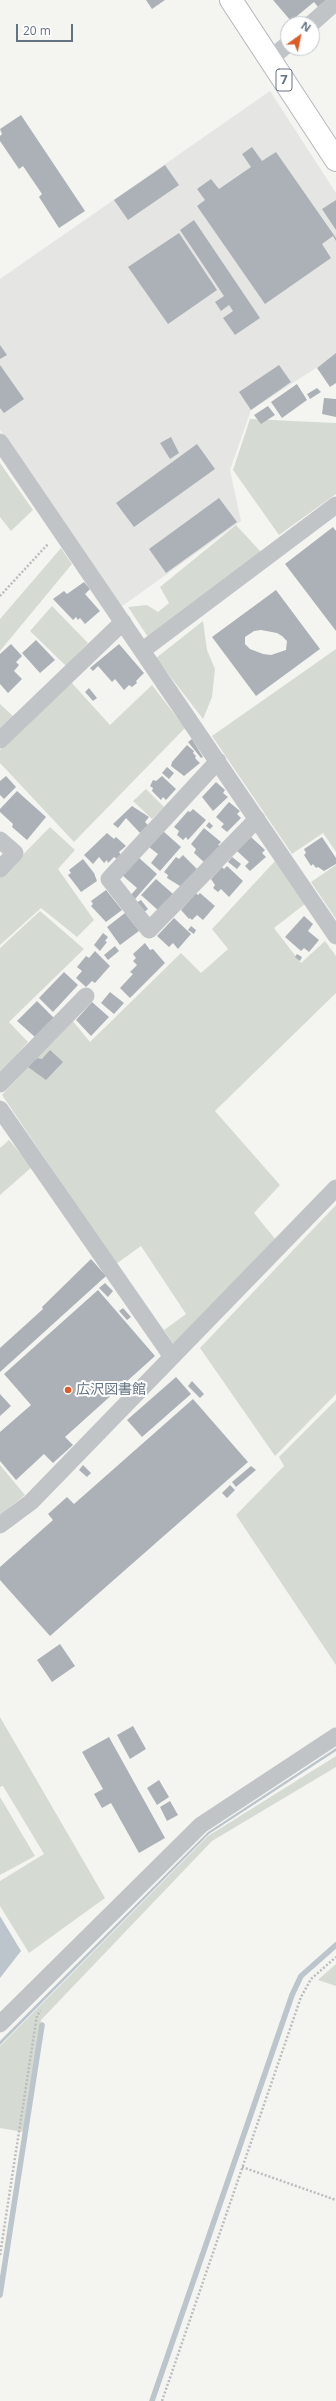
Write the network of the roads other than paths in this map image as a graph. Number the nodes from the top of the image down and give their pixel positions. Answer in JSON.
{"nodes":[{"id":1,"x":231,"y":0,"type":"edge"},
{"id":2,"x":336,"y":2,"type":"edge"},
{"id":3,"x":320,"y":16,"type":"edge"},
{"id":4,"x":280,"y":51,"type":"edge"},
{"id":5,"x":270,"y":59,"type":"junction"},
{"id":6,"x":336,"y":160,"type":"edge"},
{"id":7,"x":0,"y":442,"type":"edge"},
{"id":8,"x":336,"y":505,"type":"edge"},
{"id":9,"x":123,"y":622,"type":"junction"},
{"id":10,"x":143,"y":650,"type":"junction"},
{"id":11,"x":0,"y":740,"type":"edge"},
{"id":12,"x":218,"y":761,"type":"junction"},
{"id":13,"x":257,"y":819,"type":"junction"},
{"id":14,"x":0,"y":840,"type":"edge"},
{"id":15,"x":0,"y":868,"type":"edge"},
{"id":16,"x":336,"y":936,"type":"edge"},
{"id":17,"x":86,"y":996,"type":"dead end"},
{"id":18,"x":0,"y":1084,"type":"edge"},
{"id":19,"x":0,"y":1109,"type":"edge"},
{"id":20,"x":336,"y":1188,"type":"edge"},
{"id":21,"x":172,"y":1357,"type":"junction"},
{"id":22,"x":0,"y":1525,"type":"edge"},
{"id":23,"x":336,"y":1736,"type":"edge"},
{"id":24,"x":0,"y":2024,"type":"edge"}],
"edges":[{"from":1,"to":5,"type":"main road","number":"7"},
{"from":2,"to":3,"type":"street"},
{"from":4,"to":5,"type":"street"},
{"from":5,"to":6,"type":"main road","number":"7"},
{"from":7,"to":9,"type":"street"},
{"from":8,"to":10,"type":"street"},
{"from":9,"to":10,"type":"street"},
{"from":9,"to":11,"type":"street"},
{"from":10,"to":12,"type":"street"},
{"from":12,"to":13,"type":"street"},
{"from":12,"to":13,"type":"street"},
{"from":13,"to":16,"type":"street"},
{"from":14,"to":15,"type":"street"},
{"from":17,"to":18,"type":"street"},
{"from":19,"to":21,"type":"street"},
{"from":20,"to":21,"type":"street"},
{"from":21,"to":22,"type":"street"},
{"from":23,"to":24,"type":"street"}]}
